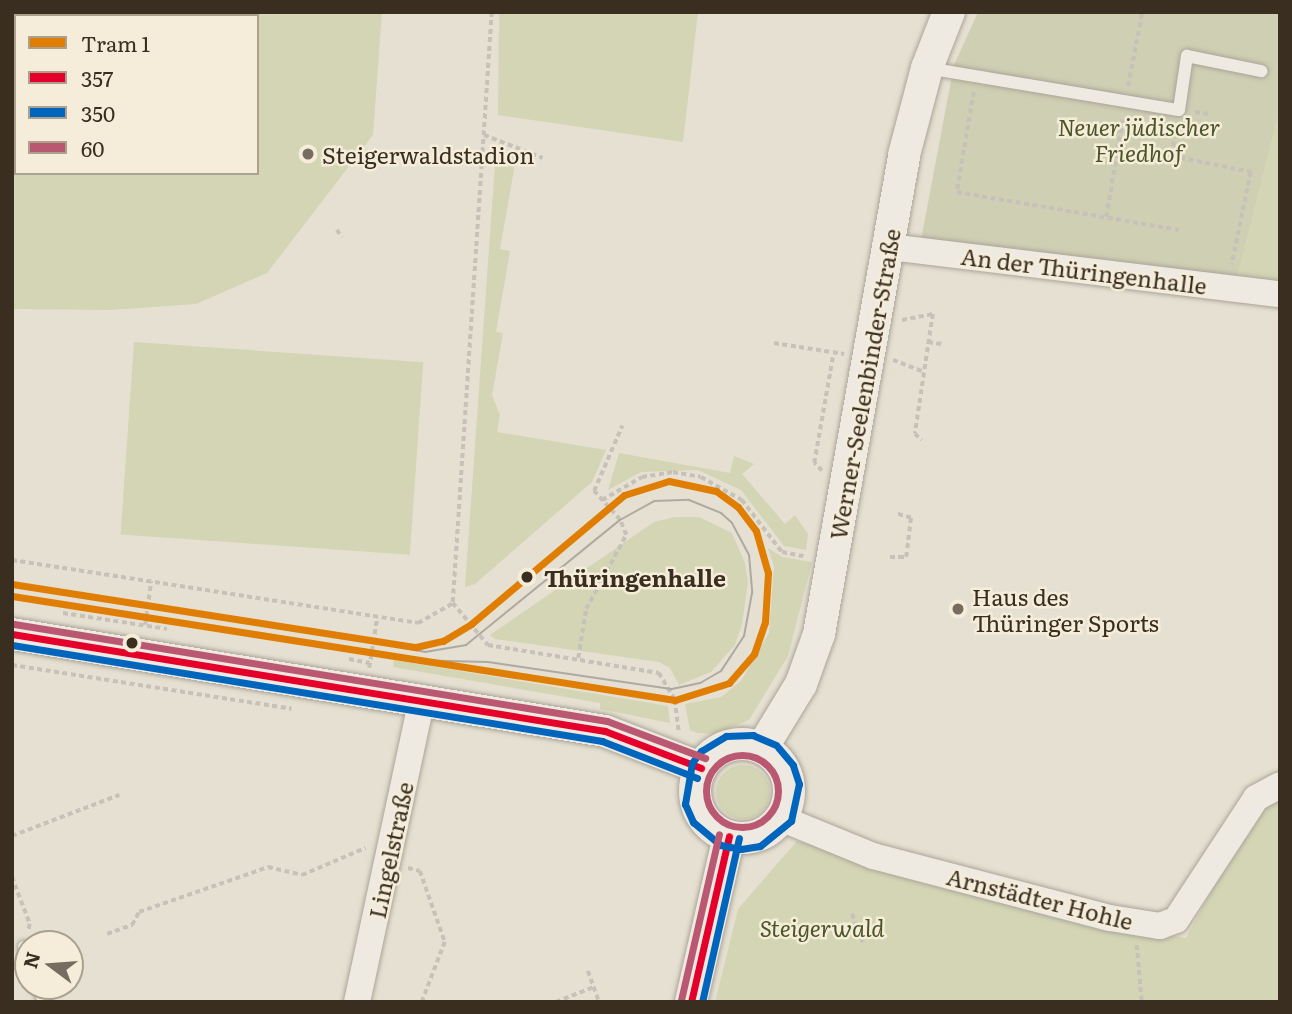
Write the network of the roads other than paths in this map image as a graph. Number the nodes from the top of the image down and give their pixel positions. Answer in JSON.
{"nodes":[{"id":1,"x":949,"y":12,"type":"edge"},
{"id":2,"x":927,"y":68,"type":"junction"},
{"id":3,"x":1261,"y":71,"type":"dead end"},
{"id":4,"x":889,"y":247,"type":"junction"},
{"id":5,"x":1280,"y":294,"type":"edge"},
{"id":6,"x":12,"y":634,"type":"edge"},
{"id":7,"x":422,"y":698,"type":"junction"},
{"id":8,"x":762,"y":748,"type":"junction"},
{"id":9,"x":701,"y":768,"type":"junction"},
{"id":10,"x":1280,"y":785,"type":"edge"},
{"id":11,"x":780,"y":818,"type":"junction"},
{"id":12,"x":729,"y":836,"type":"junction"},
{"id":13,"x":357,"y":1002,"type":"edge"},
{"id":14,"x":691,"y":1002,"type":"edge"}],
"edges":[{"from":1,"to":2,"type":"street","name":"Werner-Seelenbinder-Straße"},
{"from":2,"to":3,"type":"lane"},
{"from":2,"to":4,"type":"street","name":"Werner-Seelenbinder-Straße"},
{"from":4,"to":5,"type":"street","name":"An der Thüringenhalle"},
{"from":4,"to":8,"type":"street","name":"Werner-Seelenbinder-Straße"},
{"from":6,"to":7,"type":"street"},
{"from":7,"to":9,"type":"street"},
{"from":7,"to":13,"type":"street","name":"Lingelstraße"},
{"from":8,"to":9,"type":"street"},
{"from":8,"to":11,"type":"street"},
{"from":9,"to":12,"type":"street"},
{"from":10,"to":11,"type":"street","name":"Arnstädter Hohle"},
{"from":11,"to":12,"type":"street"},
{"from":12,"to":14,"type":"street"}]}
